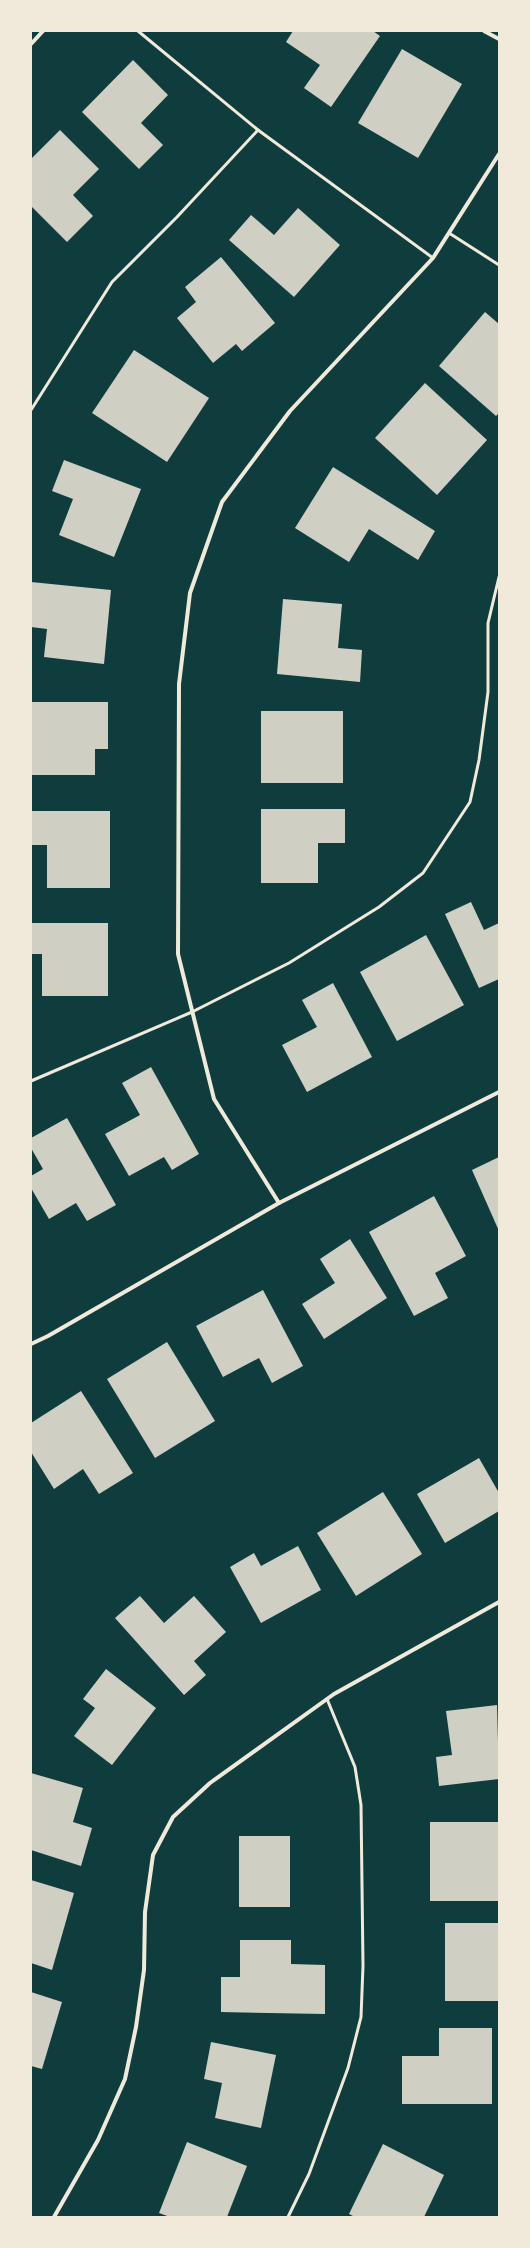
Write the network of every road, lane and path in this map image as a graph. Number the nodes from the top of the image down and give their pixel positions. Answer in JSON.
{"nodes":[{"id":1,"x":43,"y":31,"type":"edge"},
{"id":2,"x":138,"y":31,"type":"edge"},
{"id":3,"x":484,"y":31,"type":"edge"},
{"id":4,"x":499,"y":39,"type":"edge"},
{"id":5,"x":31,"y":44,"type":"edge"},
{"id":6,"x":258,"y":130,"type":"junction"},
{"id":7,"x":499,"y":154,"type":"edge"},
{"id":8,"x":449,"y":233,"type":"junction"},
{"id":9,"x":432,"y":258,"type":"junction"},
{"id":10,"x":499,"y":265,"type":"edge"},
{"id":11,"x":31,"y":410,"type":"edge"},
{"id":12,"x":499,"y":578,"type":"edge"},
{"id":13,"x":192,"y":1012,"type":"junction"},
{"id":14,"x":31,"y":1082,"type":"edge"},
{"id":15,"x":499,"y":1092,"type":"edge"},
{"id":16,"x":279,"y":1203,"type":"junction"},
{"id":17,"x":31,"y":1344,"type":"edge"},
{"id":18,"x":499,"y":1602,"type":"edge"},
{"id":19,"x":327,"y":1699,"type":"junction"},
{"id":20,"x":54,"y":2217,"type":"edge"},
{"id":21,"x":288,"y":2217,"type":"edge"}],
"edges":[{"from":1,"to":5,"type":"street"},
{"from":2,"to":6,"type":"lane"},
{"from":3,"to":4,"type":"street"},
{"from":6,"to":9,"type":"lane"},
{"from":6,"to":11,"type":"lane"},
{"from":7,"to":8,"type":"street"},
{"from":8,"to":9,"type":"street"},
{"from":8,"to":10,"type":"lane"},
{"from":9,"to":13,"type":"street"},
{"from":12,"to":13,"type":"lane"},
{"from":13,"to":14,"type":"lane"},
{"from":13,"to":16,"type":"street"},
{"from":15,"to":16,"type":"street"},
{"from":16,"to":17,"type":"street"},
{"from":18,"to":19,"type":"street"},
{"from":19,"to":20,"type":"street"},
{"from":19,"to":21,"type":"lane"}]}
